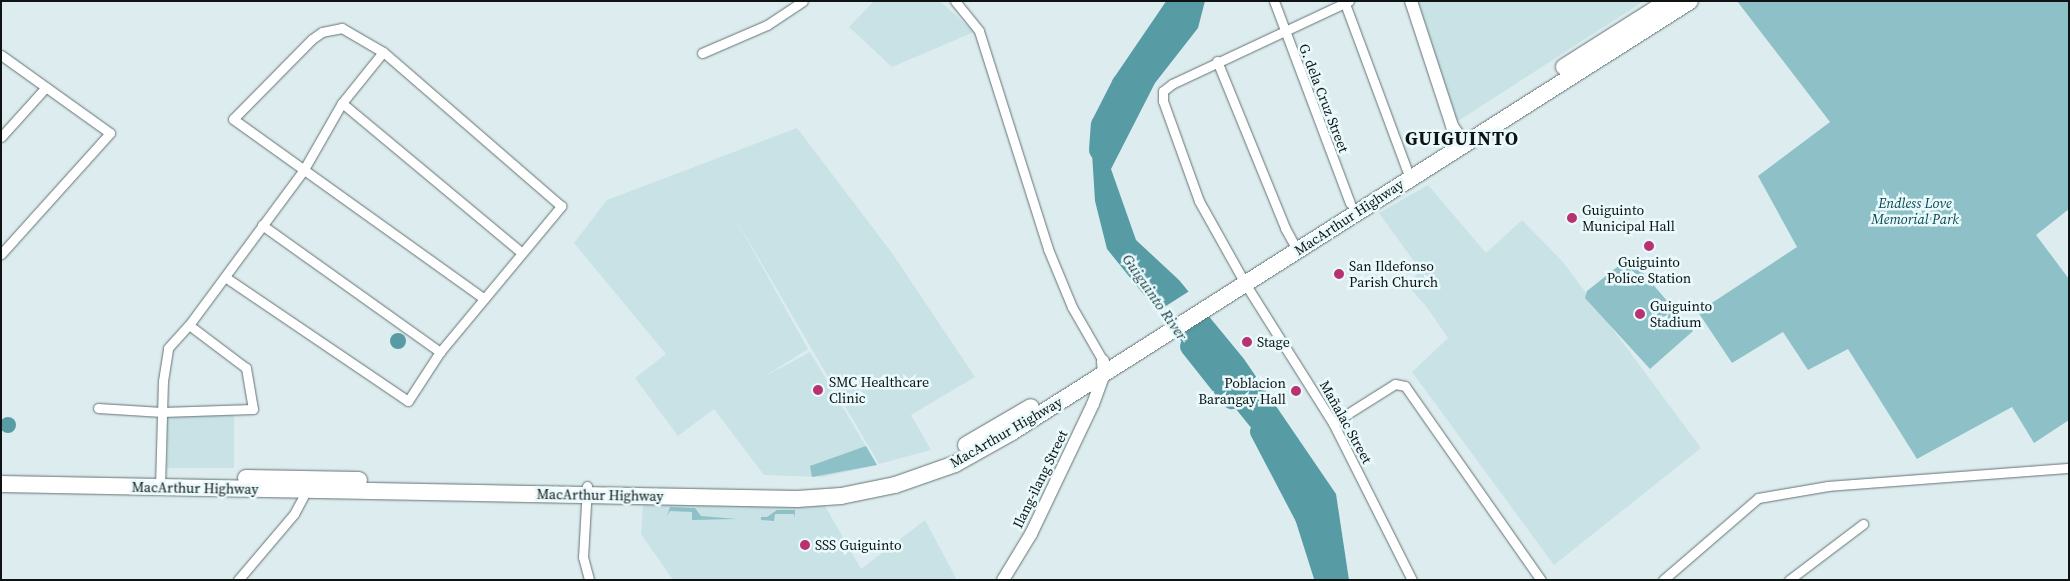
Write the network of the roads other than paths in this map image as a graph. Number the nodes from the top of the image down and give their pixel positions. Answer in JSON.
{"nodes":[{"id":1,"x":803,"y":1,"type":"edge"},
{"id":2,"x":955,"y":1,"type":"edge"},
{"id":3,"x":1274,"y":1,"type":"edge"},
{"id":4,"x":1412,"y":1,"type":"edge"},
{"id":5,"x":1668,"y":1,"type":"edge"},
{"id":6,"x":1690,"y":1,"type":"edge"},
{"id":7,"x":1346,"y":2,"type":"edge"},
{"id":8,"x":1283,"y":31,"type":"junction"},
{"id":9,"x":382,"y":52,"type":"junction"},
{"id":10,"x":702,"y":53,"type":"dead end"},
{"id":11,"x":1,"y":55,"type":"edge"},
{"id":12,"x":1218,"y":60,"type":"junction"},
{"id":13,"x":46,"y":87,"type":"junction"},
{"id":14,"x":342,"y":103,"type":"junction"},
{"id":15,"x":1,"y":137,"type":"edge"},
{"id":16,"x":1461,"y":139,"type":"junction"},
{"id":17,"x":303,"y":171,"type":"junction"},
{"id":18,"x":1407,"y":173,"type":"junction"},
{"id":19,"x":1350,"y":203,"type":"junction"},
{"id":20,"x":262,"y":226,"type":"junction"},
{"id":21,"x":1294,"y":246,"type":"junction"},
{"id":22,"x":521,"y":252,"type":"junction"},
{"id":23,"x":1,"y":254,"type":"edge"},
{"id":24,"x":225,"y":277,"type":"junction"},
{"id":25,"x":1237,"y":284,"type":"junction"},
{"id":26,"x":483,"y":298,"type":"junction"},
{"id":27,"x":189,"y":326,"type":"junction"},
{"id":28,"x":440,"y":352,"type":"junction"},
{"id":29,"x":1104,"y":367,"type":"junction"},
{"id":30,"x":98,"y":408,"type":"dead end"},
{"id":31,"x":162,"y":412,"type":"junction"},
{"id":32,"x":1333,"y":423,"type":"junction"},
{"id":33,"x":2069,"y":468,"type":"edge"},
{"id":34,"x":1,"y":473,"type":"edge"},
{"id":35,"x":160,"y":482,"type":"junction"},
{"id":36,"x":1,"y":484,"type":"edge"},
{"id":37,"x":308,"y":485,"type":"junction"},
{"id":38,"x":587,"y":490,"type":"junction"},
{"id":39,"x":1863,"y":524,"type":"dead end"},
{"id":40,"x":238,"y":580,"type":"edge"},
{"id":41,"x":589,"y":580,"type":"edge"},
{"id":42,"x":1003,"y":580,"type":"edge"},
{"id":43,"x":1412,"y":580,"type":"edge"},
{"id":44,"x":1541,"y":580,"type":"edge"},
{"id":45,"x":1664,"y":580,"type":"edge"},
{"id":46,"x":1790,"y":580,"type":"edge"}],
"edges":[{"from":1,"to":10,"type":"street"},
{"from":2,"to":29,"type":"street"},
{"from":3,"to":8,"type":"street","name":"G. dela Cruz Street"},
{"from":4,"to":16,"type":"street"},
{"from":5,"to":16,"type":"highway","name":"MacArthur Highway"},
{"from":6,"to":16,"type":"highway","name":"MacArthur Highway"},
{"from":7,"to":8,"type":"street"},
{"from":7,"to":18,"type":"street"},
{"from":8,"to":12,"type":"street"},
{"from":8,"to":19,"type":"street","name":"G. dela Cruz Street"},
{"from":9,"to":14,"type":"street"},
{"from":9,"to":17,"type":"street"},
{"from":9,"to":22,"type":"street"},
{"from":11,"to":13,"type":"street"},
{"from":12,"to":21,"type":"street"},
{"from":12,"to":25,"type":"street","name":"Mañalac Street"},
{"from":13,"to":15,"type":"street"},
{"from":13,"to":23,"type":"street"},
{"from":14,"to":17,"type":"street"},
{"from":14,"to":22,"type":"street"},
{"from":16,"to":18,"type":"highway","name":"MacArthur Highway"},
{"from":17,"to":20,"type":"street"},
{"from":17,"to":26,"type":"street"},
{"from":18,"to":19,"type":"highway","name":"MacArthur Highway"},
{"from":18,"to":21,"type":"highway","name":"MacArthur Highway"},
{"from":19,"to":21,"type":"highway","name":"MacArthur Highway"},
{"from":20,"to":24,"type":"street"},
{"from":20,"to":28,"type":"street"},
{"from":21,"to":25,"type":"highway","name":"MacArthur Highway"},
{"from":22,"to":26,"type":"street"},
{"from":24,"to":27,"type":"street"},
{"from":24,"to":28,"type":"street"},
{"from":25,"to":29,"type":"highway","name":"MacArthur Highway"},
{"from":25,"to":32,"type":"street","name":"Mañalac Street"},
{"from":26,"to":28,"type":"street"},
{"from":27,"to":31,"type":"street"},
{"from":27,"to":31,"type":"street"},
{"from":29,"to":38,"type":"highway","name":"MacArthur Highway"},
{"from":29,"to":42,"type":"street","name":"Ilang-ilang Street"},
{"from":30,"to":31,"type":"street"},
{"from":31,"to":35,"type":"street"},
{"from":32,"to":43,"type":"street","name":"Mañalac Street"},
{"from":32,"to":44,"type":"street"},
{"from":33,"to":45,"type":"street"},
{"from":34,"to":35,"type":"highway","name":"MacArthur Highway"},
{"from":35,"to":36,"type":"highway","name":"MacArthur Highway"},
{"from":35,"to":37,"type":"highway","name":"MacArthur Highway"},
{"from":37,"to":38,"type":"highway","name":"MacArthur Highway"},
{"from":37,"to":40,"type":"street"},
{"from":38,"to":41,"type":"street"},
{"from":39,"to":46,"type":"street"}]}
